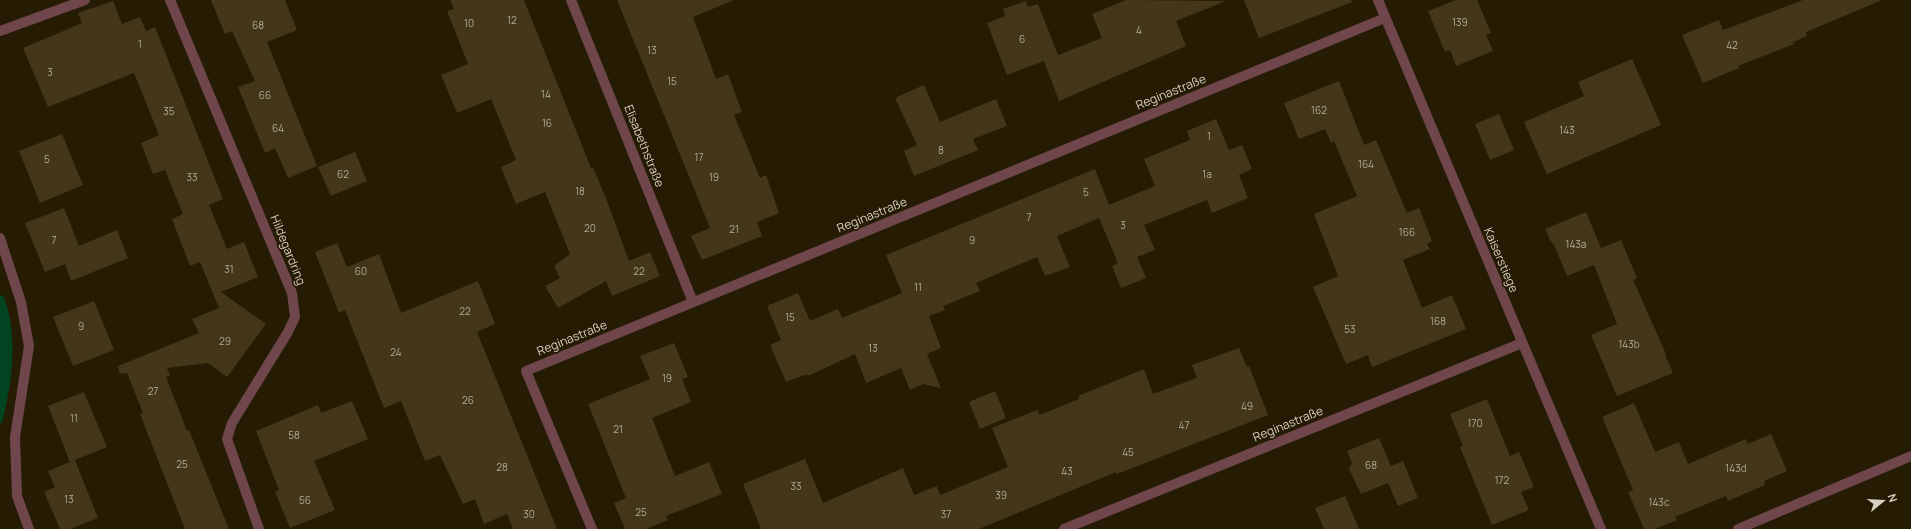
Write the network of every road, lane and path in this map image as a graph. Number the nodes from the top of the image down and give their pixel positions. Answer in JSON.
{"nodes":[{"id":1,"x":85,"y":0,"type":"edge"},
{"id":2,"x":170,"y":0,"type":"edge"},
{"id":3,"x":571,"y":0,"type":"edge"},
{"id":4,"x":1378,"y":0,"type":"edge"},
{"id":5,"x":1386,"y":18,"type":"junction"},
{"id":6,"x":0,"y":31,"type":"edge"},
{"id":7,"x":0,"y":238,"type":"edge"},
{"id":8,"x":693,"y":302,"type":"junction"},
{"id":9,"x":1522,"y":343,"type":"junction"},
{"id":10,"x":1911,"y":456,"type":"edge"},
{"id":11,"x":29,"y":529,"type":"edge"},
{"id":12,"x":259,"y":529,"type":"edge"},
{"id":13,"x":592,"y":529,"type":"edge"},
{"id":14,"x":1064,"y":529,"type":"edge"},
{"id":15,"x":1601,"y":529,"type":"edge"},
{"id":16,"x":1738,"y":529,"type":"edge"}],
"edges":[{"from":1,"to":6,"type":"street"},
{"from":2,"to":12,"type":"street","name":"Hildegardring"},
{"from":3,"to":8,"type":"street","name":"Elisabethstraße"},
{"from":4,"to":5,"type":"street","name":"Kaiserstiege"},
{"from":5,"to":8,"type":"street","name":"Reginastraße"},
{"from":5,"to":9,"type":"street","name":"Kaiserstiege"},
{"from":7,"to":11,"type":"street"},
{"from":8,"to":13,"type":"street","name":"Reginastraße"},
{"from":9,"to":14,"type":"street","name":"Reginastraße"},
{"from":9,"to":15,"type":"street","name":"Kaiserstiege"},
{"from":10,"to":16,"type":"street"}]}
